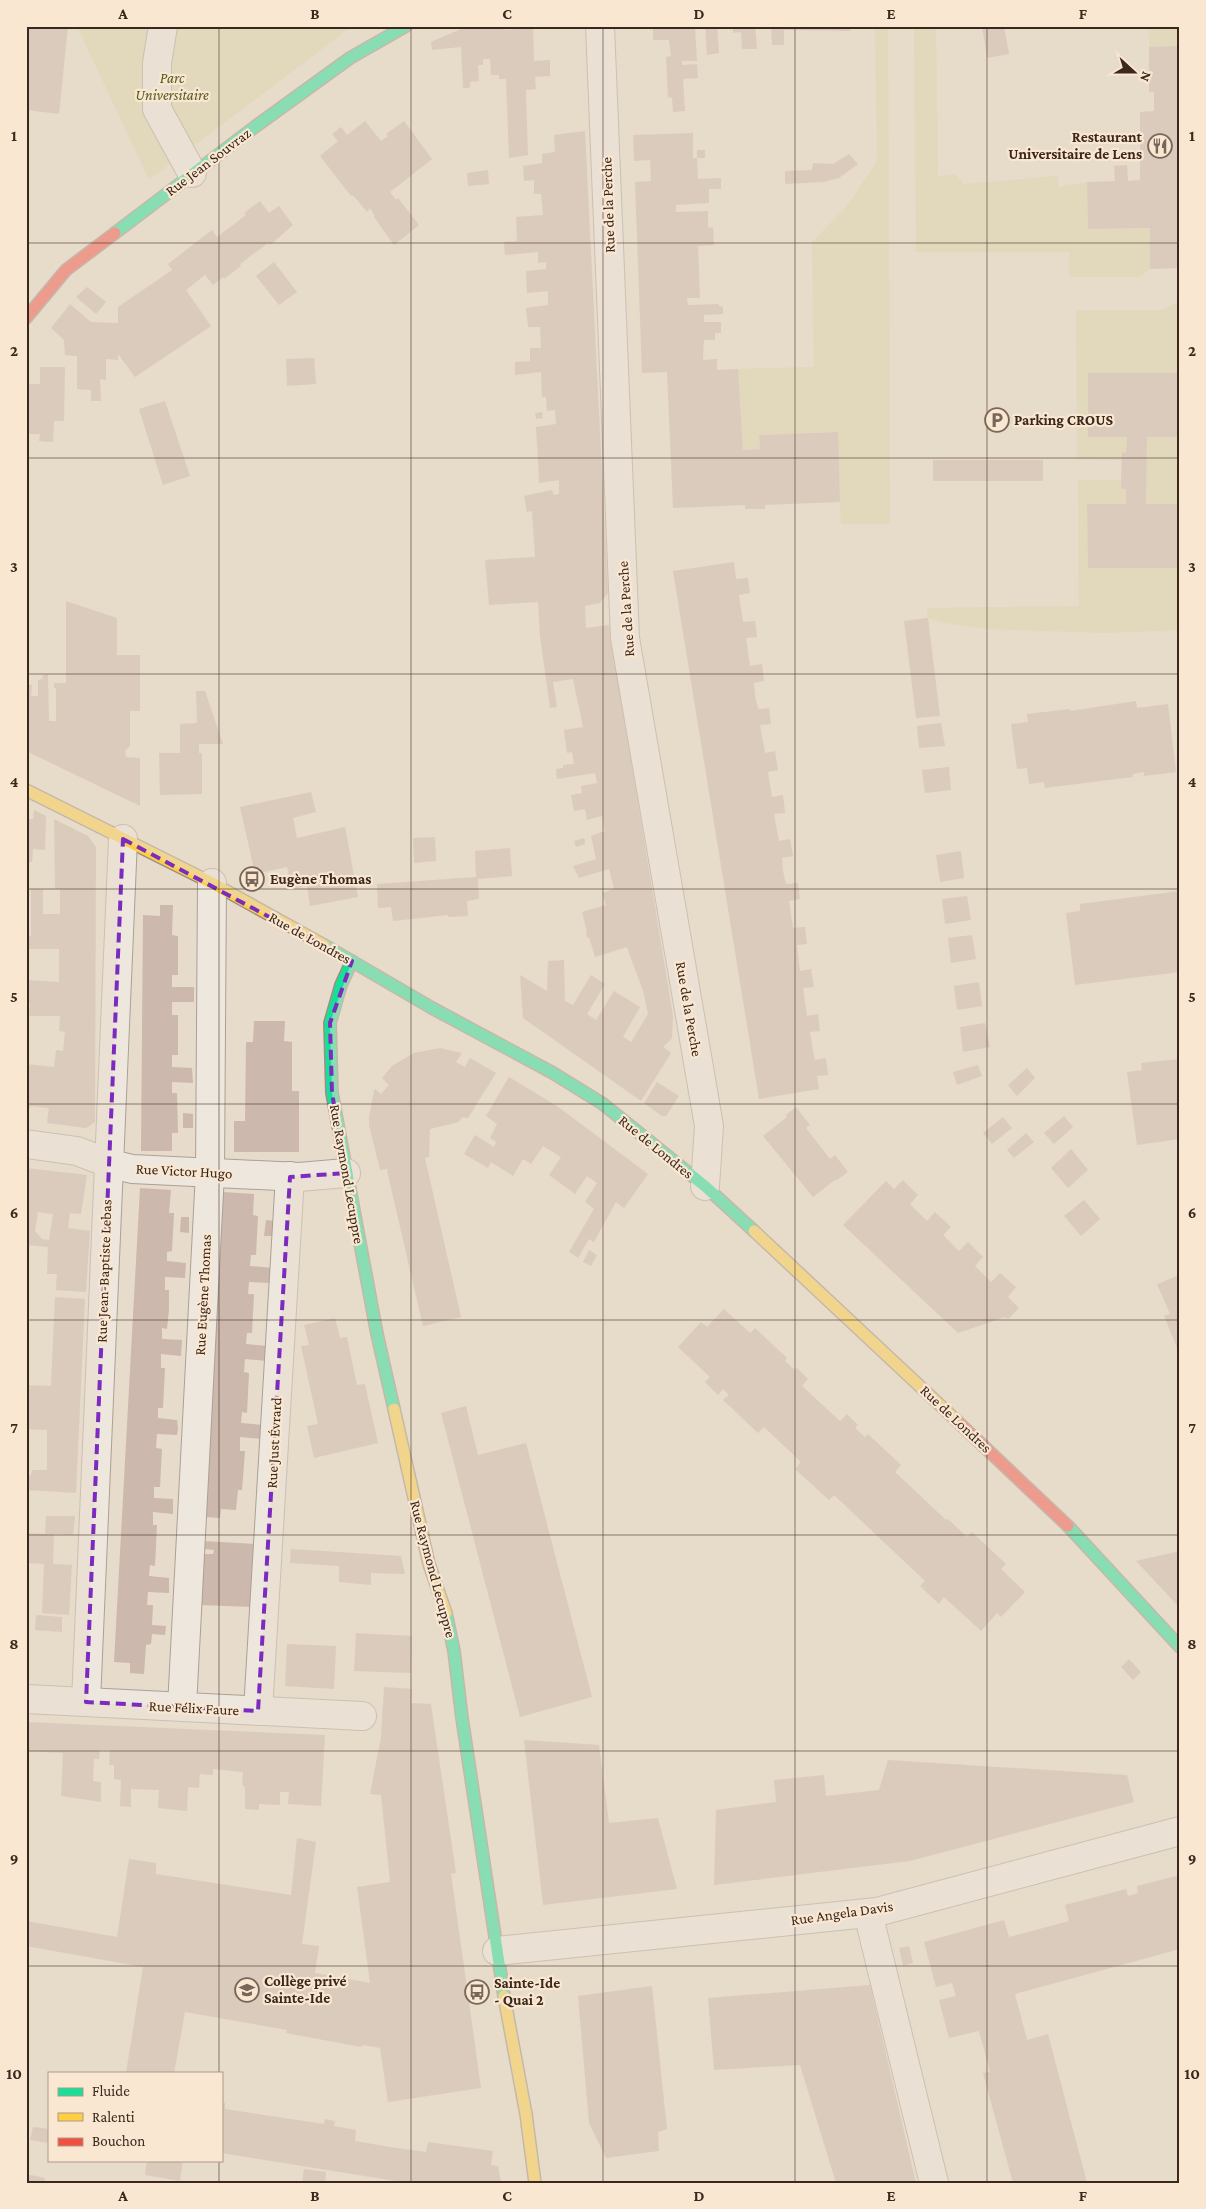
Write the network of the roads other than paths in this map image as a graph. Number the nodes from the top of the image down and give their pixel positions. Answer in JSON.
{"nodes":[{"id":1,"x":163,"y":26,"type":"edge"},
{"id":2,"x":406,"y":26,"type":"edge"},
{"id":3,"x":600,"y":26,"type":"edge"},
{"id":4,"x":192,"y":173,"type":"junction"},
{"id":5,"x":26,"y":318,"type":"edge"},
{"id":6,"x":26,"y":790,"type":"edge"},
{"id":7,"x":124,"y":839,"type":"junction"},
{"id":8,"x":212,"y":884,"type":"junction"},
{"id":9,"x":352,"y":961,"type":"junction"},
{"id":10,"x":26,"y":1144,"type":"edge"},
{"id":11,"x":108,"y":1163,"type":"junction"},
{"id":12,"x":210,"y":1173,"type":"junction"},
{"id":13,"x":346,"y":1173,"type":"junction"},
{"id":14,"x":290,"y":1176,"type":"junction"},
{"id":15,"x":705,"y":1186,"type":"junction"},
{"id":16,"x":1180,"y":1648,"type":"edge"},
{"id":17,"x":26,"y":1699,"type":"edge"},
{"id":18,"x":86,"y":1702,"type":"junction"},
{"id":19,"x":182,"y":1707,"type":"junction"},
{"id":20,"x":258,"y":1711,"type":"junction"},
{"id":21,"x":362,"y":1716,"type":"dead end"},
{"id":22,"x":1180,"y":1832,"type":"edge"},
{"id":23,"x":868,"y":1913,"type":"junction"},
{"id":24,"x":497,"y":1951,"type":"junction"},
{"id":25,"x":535,"y":2183,"type":"edge"},
{"id":26,"x":934,"y":2183,"type":"edge"}],
"edges":[{"from":1,"to":4,"type":"street"},
{"from":2,"to":4,"type":"street","name":"Rue Jean Souvraz"},
{"from":3,"to":15,"type":"street","name":"Rue de la Perche"},
{"from":4,"to":5,"type":"street","name":"Rue Jean Souvraz"},
{"from":6,"to":7,"type":"street","name":"Rue de Londres"},
{"from":7,"to":8,"type":"street","name":"Rue de Londres"},
{"from":7,"to":11,"type":"street","name":"Rue Jean-Baptiste Lebas"},
{"from":8,"to":9,"type":"street","name":"Rue de Londres"},
{"from":8,"to":12,"type":"street","name":"Rue Eugène Thomas"},
{"from":9,"to":13,"type":"street","name":"Rue Raymond Lecuppre"},
{"from":9,"to":15,"type":"street","name":"Rue de Londres"},
{"from":10,"to":11,"type":"street","name":"Rue Victor Hugo"},
{"from":11,"to":12,"type":"street","name":"Rue Victor Hugo"},
{"from":11,"to":18,"type":"street","name":"Rue Jean-Baptiste Lebas"},
{"from":12,"to":14,"type":"street","name":"Rue Victor Hugo"},
{"from":12,"to":19,"type":"street","name":"Rue Eugène Thomas"},
{"from":13,"to":14,"type":"street","name":"Rue Victor Hugo"},
{"from":13,"to":24,"type":"street","name":"Rue Raymond Lecuppre"},
{"from":14,"to":20,"type":"street","name":"Rue Just Évrard"},
{"from":15,"to":16,"type":"street","name":"Rue de Londres"},
{"from":17,"to":18,"type":"street","name":"Rue Félix Faure"},
{"from":18,"to":19,"type":"street","name":"Rue Félix Faure"},
{"from":19,"to":20,"type":"street","name":"Rue Félix Faure"},
{"from":20,"to":21,"type":"street","name":"Rue Félix Faure"},
{"from":22,"to":23,"type":"street","name":"Rue Angela Davis"},
{"from":23,"to":24,"type":"street","name":"Rue Angela Davis"},
{"from":23,"to":26,"type":"street"},
{"from":24,"to":25,"type":"street","name":"Rue Raymond Lecuppre"}]}
